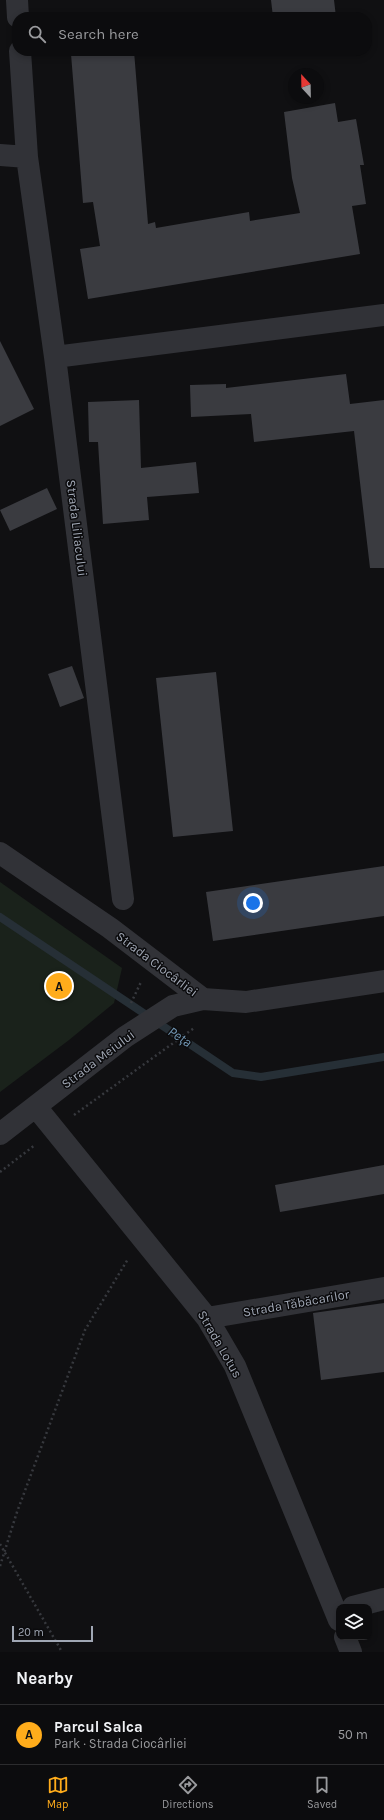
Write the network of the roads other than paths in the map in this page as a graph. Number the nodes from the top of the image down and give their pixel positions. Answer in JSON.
{"nodes":[{"id":1,"x":17,"y":0,"type":"edge"},
{"id":2,"x":18,"y":12,"type":"edge"},
{"id":3,"x":20,"y":56,"type":"edge"},
{"id":4,"x":0,"y":154,"type":"edge"},
{"id":5,"x":27,"y":157,"type":"junction"},
{"id":6,"x":384,"y":315,"type":"edge"},
{"id":7,"x":55,"y":357,"type":"junction"},
{"id":8,"x":0,"y":853,"type":"edge"},
{"id":9,"x":123,"y":899,"type":"dead end"},
{"id":10,"x":384,"y":981,"type":"edge"},
{"id":11,"x":203,"y":999,"type":"junction"},
{"id":12,"x":36,"y":1107,"type":"junction"},
{"id":13,"x":0,"y":1134,"type":"edge"},
{"id":14,"x":384,"y":1288,"type":"edge"},
{"id":15,"x":207,"y":1318,"type":"junction"},
{"id":16,"x":384,"y":1599,"type":"edge"},
{"id":17,"x":339,"y":1604,"type":"edge"},
{"id":18,"x":368,"y":1604,"type":"edge"},
{"id":19,"x":346,"y":1640,"type":"edge"},
{"id":20,"x":351,"y":1652,"type":"edge"}],
"edges":[{"from":1,"to":2,"type":"street"},
{"from":3,"to":5,"type":"street","name":"Strada Liliacului"},
{"from":4,"to":5,"type":"street"},
{"from":5,"to":7,"type":"street","name":"Strada Liliacului"},
{"from":6,"to":7,"type":"street"},
{"from":7,"to":9,"type":"street","name":"Strada Liliacului"},
{"from":8,"to":11,"type":"street","name":"Strada Ciocârliei"},
{"from":10,"to":11,"type":"street","name":"Strada Ciocârliei"},
{"from":11,"to":12,"type":"street","name":"Strada Meiului"},
{"from":12,"to":13,"type":"street","name":"Strada Meiului"},
{"from":12,"to":15,"type":"street","name":"Strada Lotus"},
{"from":14,"to":15,"type":"street","name":"Strada Tăbăcarilor"},
{"from":15,"to":17,"type":"street","name":"Strada Lotus"},
{"from":16,"to":18,"type":"street"},
{"from":19,"to":20,"type":"street"}]}
